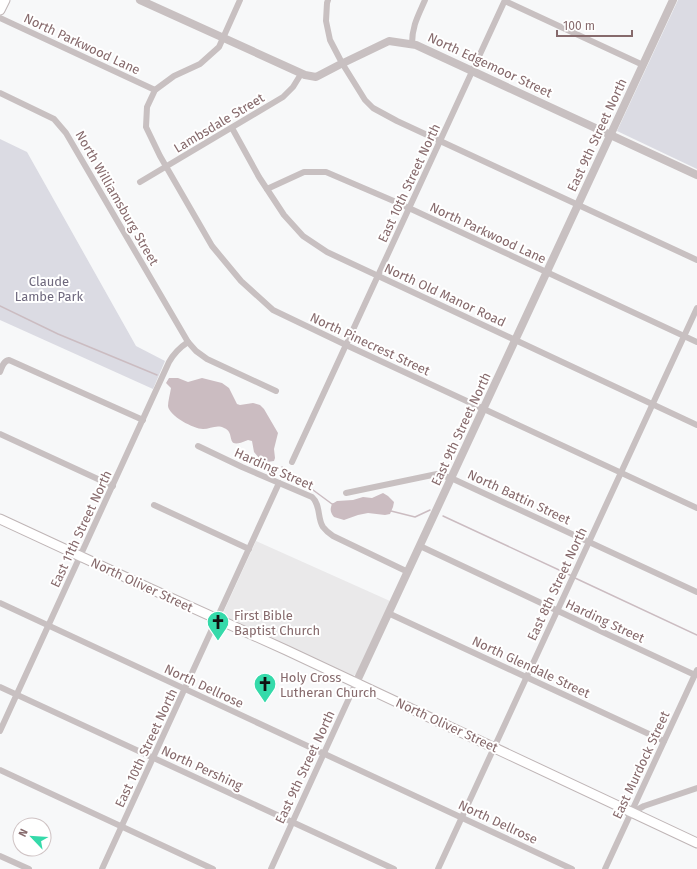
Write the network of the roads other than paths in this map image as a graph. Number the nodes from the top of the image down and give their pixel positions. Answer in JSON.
{"nodes":[{"id":1,"x":4,"y":0,"type":"edge"},
{"id":2,"x":240,"y":0,"type":"edge"},
{"id":3,"x":328,"y":0,"type":"edge"},
{"id":4,"x":425,"y":0,"type":"edge"},
{"id":5,"x":505,"y":0,"type":"edge"},
{"id":6,"x":673,"y":0,"type":"edge"},
{"id":7,"x":144,"y":1,"type":"edge"},
{"id":8,"x":0,"y":10,"type":"edge"},
{"id":9,"x":0,"y":18,"type":"edge"},
{"id":10,"x":222,"y":38,"type":"junction"},
{"id":11,"x":412,"y":44,"type":"junction"},
{"id":12,"x":342,"y":63,"type":"junction"},
{"id":13,"x":643,"y":65,"type":"junction"},
{"id":14,"x":473,"y":70,"type":"junction"},
{"id":15,"x":301,"y":74,"type":"junction"},
{"id":16,"x":155,"y":90,"type":"junction"},
{"id":17,"x":0,"y":93,"type":"edge"},
{"id":18,"x":232,"y":128,"type":"junction"},
{"id":19,"x":611,"y":134,"type":"junction"},
{"id":20,"x":440,"y":141,"type":"junction"},
{"id":21,"x":166,"y":167,"type":"junction"},
{"id":22,"x":697,"y":174,"type":"edge"},
{"id":23,"x":140,"y":182,"type":"dead end"},
{"id":24,"x":267,"y":189,"type":"junction"},
{"id":25,"x":578,"y":204,"type":"junction"},
{"id":26,"x":409,"y":208,"type":"junction"},
{"id":27,"x":697,"y":260,"type":"edge"},
{"id":28,"x":546,"y":273,"type":"junction"},
{"id":29,"x":378,"y":276,"type":"junction"},
{"id":30,"x":697,"y":308,"type":"edge"},
{"id":31,"x":684,"y":336,"type":"junction"},
{"id":32,"x":515,"y":340,"type":"junction"},
{"id":33,"x":188,"y":342,"type":"junction"},
{"id":34,"x":697,"y":342,"type":"edge"},
{"id":35,"x":346,"y":345,"type":"junction"},
{"id":36,"x":0,"y":372,"type":"edge"},
{"id":37,"x":276,"y":391,"type":"dead end"},
{"id":38,"x":652,"y":404,"type":"junction"},
{"id":39,"x":484,"y":409,"type":"junction"},
{"id":40,"x":143,"y":420,"type":"junction"},
{"id":41,"x":697,"y":425,"type":"edge"},
{"id":42,"x":0,"y":434,"type":"edge"},
{"id":43,"x":198,"y":446,"type":"dead end"},
{"id":44,"x":292,"y":462,"type":"dead end"},
{"id":45,"x":621,"y":472,"type":"junction"},
{"id":46,"x":451,"y":478,"type":"junction"},
{"id":47,"x":279,"y":483,"type":"junction"},
{"id":48,"x":113,"y":486,"type":"junction"},
{"id":49,"x":346,"y":493,"type":"dead end"},
{"id":50,"x":154,"y":505,"type":"dead end"},
{"id":51,"x":697,"y":508,"type":"edge"},
{"id":52,"x":0,"y":519,"type":"edge"},
{"id":53,"x":589,"y":542,"type":"junction"},
{"id":54,"x":420,"y":546,"type":"junction"},
{"id":55,"x":249,"y":549,"type":"junction"},
{"id":56,"x":80,"y":556,"type":"junction"},
{"id":57,"x":408,"y":572,"type":"junction"},
{"id":58,"x":697,"y":592,"type":"edge"},
{"id":59,"x":0,"y":603,"type":"edge"},
{"id":60,"x":557,"y":610,"type":"junction"},
{"id":61,"x":388,"y":613,"type":"junction"},
{"id":62,"x":217,"y":619,"type":"junction"},
{"id":63,"x":49,"y":625,"type":"junction"},
{"id":64,"x":696,"y":672,"type":"edge"},
{"id":65,"x":526,"y":677,"type":"junction"},
{"id":66,"x":356,"y":683,"type":"junction"},
{"id":67,"x":0,"y":687,"type":"edge"},
{"id":68,"x":184,"y":689,"type":"junction"},
{"id":69,"x":17,"y":694,"type":"junction"},
{"id":70,"x":0,"y":731,"type":"edge"},
{"id":71,"x":664,"y":741,"type":"junction"},
{"id":72,"x":494,"y":747,"type":"junction"},
{"id":73,"x":324,"y":753,"type":"junction"},
{"id":74,"x":153,"y":758,"type":"junction"},
{"id":75,"x":0,"y":770,"type":"edge"},
{"id":76,"x":697,"y":788,"type":"edge"},
{"id":77,"x":631,"y":813,"type":"junction"},
{"id":78,"x":461,"y":817,"type":"junction"},
{"id":79,"x":292,"y":822,"type":"junction"},
{"id":80,"x":122,"y":827,"type":"junction"},
{"id":81,"x":697,"y":843,"type":"edge"},
{"id":82,"x":0,"y":856,"type":"edge"},
{"id":83,"x":29,"y":869,"type":"edge"},
{"id":84,"x":102,"y":869,"type":"edge"},
{"id":85,"x":213,"y":869,"type":"edge"},
{"id":86,"x":271,"y":869,"type":"edge"},
{"id":87,"x":394,"y":869,"type":"edge"},
{"id":88,"x":438,"y":869,"type":"edge"},
{"id":89,"x":572,"y":869,"type":"edge"},
{"id":90,"x":605,"y":869,"type":"edge"}],
"edges":[{"from":1,"to":8,"type":"main road"},
{"from":2,"to":10,"type":"street"},
{"from":3,"to":12,"type":"street"},
{"from":4,"to":11,"type":"street"},
{"from":5,"to":13,"type":"street"},
{"from":5,"to":14,"type":"street","name":"East 10th Street North"},
{"from":6,"to":13,"type":"street","name":"East 9th Street North"},
{"from":7,"to":10,"type":"street","name":"North Edgemoor Street"},
{"from":9,"to":16,"type":"street","name":"North Parkwood Lane"},
{"from":10,"to":15,"type":"street","name":"North Edgemoor Street"},
{"from":10,"to":16,"type":"street"},
{"from":11,"to":12,"type":"street","name":"North Edgemoor Street"},
{"from":11,"to":14,"type":"street","name":"North Edgemoor Street"},
{"from":12,"to":15,"type":"street","name":"North Edgemoor Street"},
{"from":12,"to":20,"type":"street"},
{"from":13,"to":19,"type":"street","name":"East 9th Street North"},
{"from":14,"to":19,"type":"street","name":"North Edgemoor Street"},
{"from":14,"to":20,"type":"street","name":"East 10th Street North"},
{"from":15,"to":18,"type":"street","name":"Lambsdale Street"},
{"from":16,"to":21,"type":"street","name":"North Pinecrest Street"},
{"from":17,"to":33,"type":"street","name":"North Williamsburg Street"},
{"from":18,"to":21,"type":"street","name":"Lambsdale Street"},
{"from":18,"to":24,"type":"street","name":"North Old Manor Road"},
{"from":19,"to":22,"type":"street","name":"North Edgemoor Street"},
{"from":19,"to":25,"type":"street","name":"East 9th Street North"},
{"from":20,"to":25,"type":"street"},
{"from":20,"to":26,"type":"street","name":"East 10th Street North"},
{"from":21,"to":23,"type":"street","name":"Lambsdale Street"},
{"from":21,"to":35,"type":"street","name":"North Pinecrest Street"},
{"from":24,"to":26,"type":"street","name":"North Parkwood Lane"},
{"from":24,"to":29,"type":"street","name":"North Old Manor Road"},
{"from":25,"to":27,"type":"street"},
{"from":25,"to":28,"type":"street","name":"East 9th Street North"},
{"from":26,"to":28,"type":"street","name":"North Parkwood Lane"},
{"from":26,"to":29,"type":"street","name":"East 10th Street North"},
{"from":28,"to":31,"type":"street","name":"North Parkwood Lane"},
{"from":28,"to":32,"type":"street","name":"East 9th Street North"},
{"from":29,"to":32,"type":"street","name":"North Old Manor Road"},
{"from":29,"to":35,"type":"street","name":"East 10th Street North"},
{"from":30,"to":31,"type":"street","name":"East 8th Street North"},
{"from":31,"to":34,"type":"street","name":"North Parkwood Lane"},
{"from":31,"to":38,"type":"street","name":"East 8th Street North"},
{"from":32,"to":38,"type":"street","name":"North Old Manor Road"},
{"from":32,"to":39,"type":"street","name":"East 9th Street North"},
{"from":33,"to":37,"type":"street","name":"North Williamsburg Street"},
{"from":33,"to":40,"type":"street","name":"East 11th Street North"},
{"from":35,"to":39,"type":"street","name":"North Pinecrest Street"},
{"from":35,"to":44,"type":"street","name":"East 10th Street North"},
{"from":36,"to":40,"type":"street"},
{"from":38,"to":41,"type":"street","name":"North Old Manor Road"},
{"from":38,"to":45,"type":"street","name":"East 8th Street North"},
{"from":39,"to":45,"type":"street","name":"North Pinecrest Street"},
{"from":39,"to":46,"type":"street","name":"East 9th Street North"},
{"from":40,"to":48,"type":"street","name":"East 11th Street North"},
{"from":42,"to":48,"type":"street"},
{"from":43,"to":47,"type":"street","name":"Harding Street"},
{"from":45,"to":51,"type":"street","name":"North Pinecrest Street"},
{"from":45,"to":53,"type":"street","name":"East 8th Street North"},
{"from":46,"to":49,"type":"street","name":"North Battin Street"},
{"from":46,"to":53,"type":"street","name":"North Battin Street"},
{"from":46,"to":54,"type":"street","name":"East 9th Street North"},
{"from":47,"to":55,"type":"street","name":"East 10th Street North"},
{"from":47,"to":57,"type":"street","name":"Harding Street"},
{"from":48,"to":56,"type":"street","name":"East 11th Street North"},
{"from":50,"to":55,"type":"street"},
{"from":52,"to":56,"type":"main road","name":"North Oliver Street"},
{"from":53,"to":58,"type":"street","name":"North Battin Street"},
{"from":53,"to":60,"type":"street","name":"East 8th Street North"},
{"from":54,"to":57,"type":"street","name":"East 9th Street North"},
{"from":54,"to":60,"type":"street","name":"Harding Street"},
{"from":55,"to":62,"type":"street","name":"East 10th Street North"},
{"from":56,"to":62,"type":"main road","name":"North Oliver Street"},
{"from":56,"to":63,"type":"street","name":"East 11th Street North"},
{"from":57,"to":61,"type":"street","name":"East 9th Street North"},
{"from":59,"to":63,"type":"street","name":"North Dellrose"},
{"from":60,"to":64,"type":"street","name":"Harding Street"},
{"from":60,"to":65,"type":"street","name":"East 8th Street North"},
{"from":61,"to":65,"type":"street","name":"North Glendale Street"},
{"from":61,"to":66,"type":"street","name":"East 9th Street North"},
{"from":62,"to":66,"type":"main road","name":"North Oliver Street"},
{"from":62,"to":68,"type":"street","name":"East 10th Street North"},
{"from":63,"to":68,"type":"street","name":"North Dellrose"},
{"from":63,"to":69,"type":"street","name":"East 11th Street North"},
{"from":64,"to":71,"type":"street","name":"East Murdock Street"},
{"from":65,"to":71,"type":"street","name":"North Glendale Street"},
{"from":65,"to":72,"type":"street","name":"East 8th Street North"},
{"from":66,"to":72,"type":"main road","name":"North Oliver Street"},
{"from":66,"to":73,"type":"street","name":"East 9th Street North"},
{"from":67,"to":69,"type":"street","name":"North Pershing"},
{"from":68,"to":73,"type":"street","name":"North Dellrose"},
{"from":68,"to":74,"type":"street","name":"East 10th Street North"},
{"from":69,"to":70,"type":"street","name":"East 11th Street North"},
{"from":69,"to":74,"type":"street","name":"North Pershing"},
{"from":71,"to":77,"type":"street","name":"East Murdock Street"},
{"from":72,"to":77,"type":"main road","name":"North Oliver Street"},
{"from":72,"to":78,"type":"street","name":"East 8th Street North"},
{"from":73,"to":78,"type":"street","name":"North Dellrose"},
{"from":73,"to":79,"type":"street","name":"East 9th Street North"},
{"from":74,"to":79,"type":"street","name":"North Pershing"},
{"from":74,"to":80,"type":"street","name":"East 10th Street North"},
{"from":75,"to":80,"type":"street"},
{"from":76,"to":77,"type":"street"},
{"from":77,"to":81,"type":"main road","name":"North Oliver Street"},
{"from":77,"to":90,"type":"street","name":"East Murdock Street"},
{"from":78,"to":88,"type":"street","name":"East 8th Street North"},
{"from":78,"to":89,"type":"street","name":"North Dellrose"},
{"from":79,"to":86,"type":"street","name":"East 9th Street North"},
{"from":79,"to":87,"type":"street","name":"North Pershing"},
{"from":80,"to":84,"type":"street","name":"East 10th Street North"},
{"from":80,"to":85,"type":"street"},
{"from":82,"to":83,"type":"street"}]}
